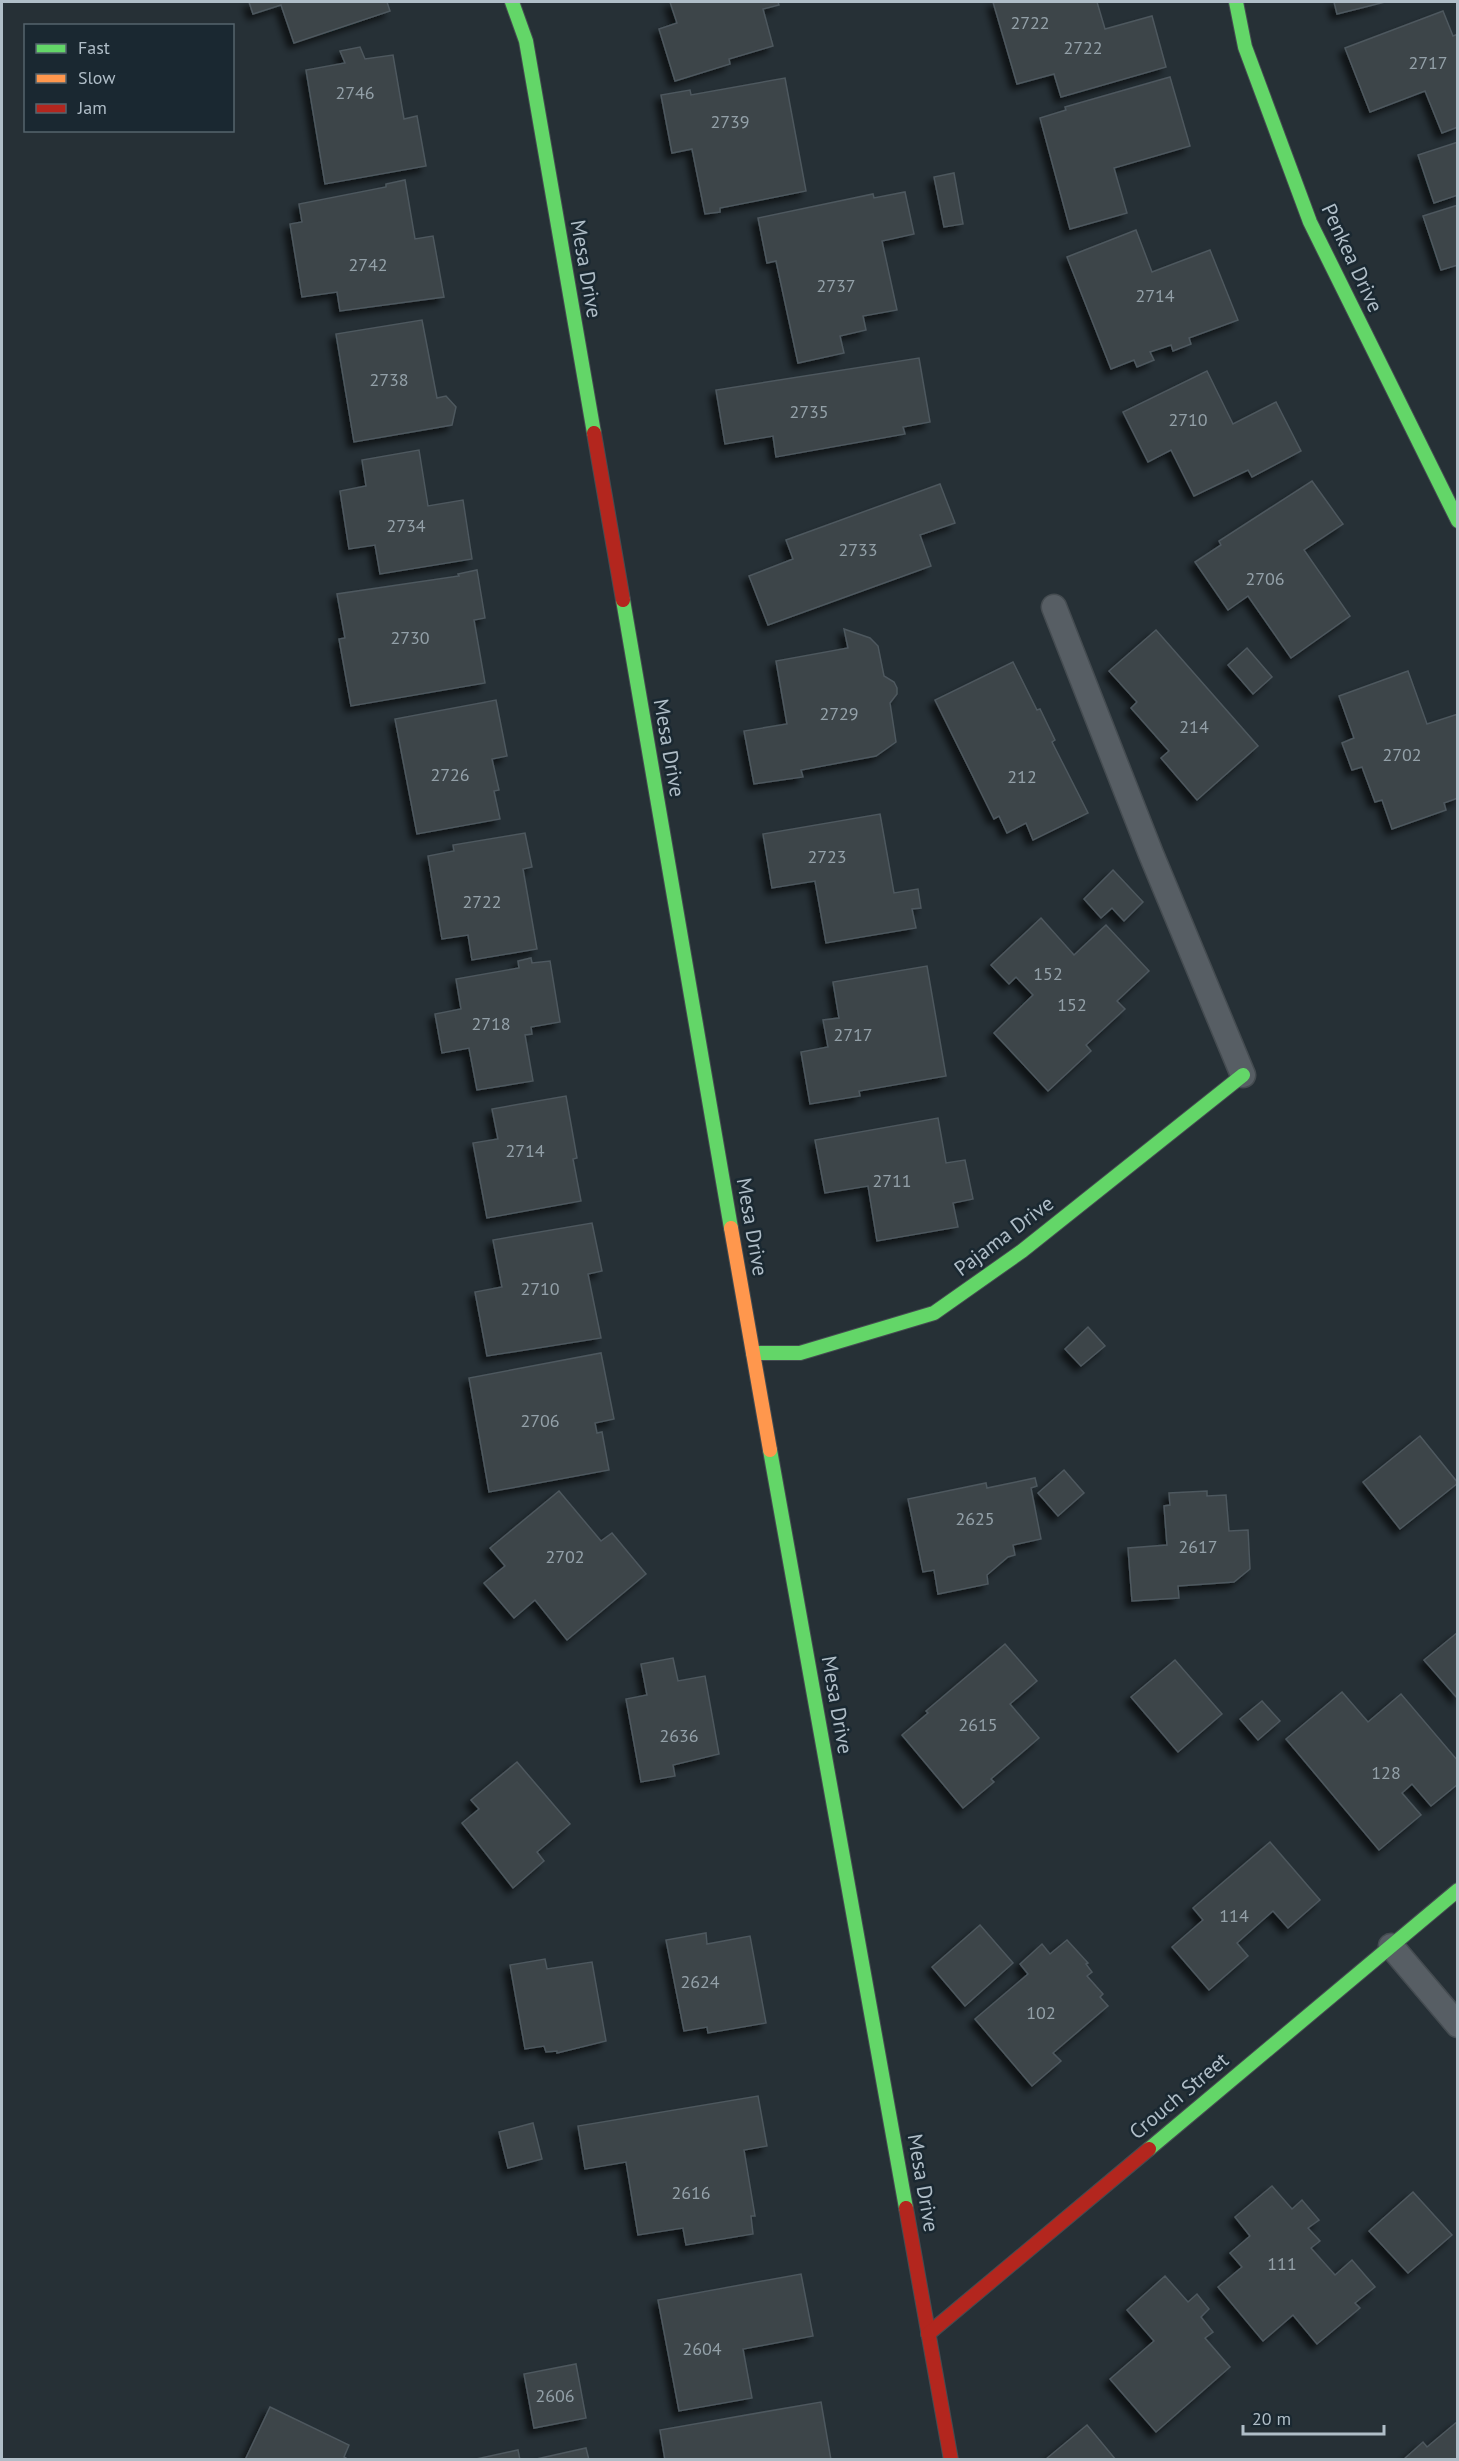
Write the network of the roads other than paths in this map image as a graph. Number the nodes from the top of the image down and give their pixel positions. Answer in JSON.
{"nodes":[{"id":1,"x":512,"y":2,"type":"edge"},
{"id":2,"x":1236,"y":2,"type":"edge"},
{"id":3,"x":1458,"y":521,"type":"edge"},
{"id":4,"x":1054,"y":607,"type":"dead end"},
{"id":5,"x":1243,"y":1075,"type":"joint"},
{"id":6,"x":753,"y":1353,"type":"junction"},
{"id":7,"x":1458,"y":1890,"type":"edge"},
{"id":8,"x":1391,"y":1946,"type":"junction"},
{"id":9,"x":1458,"y":2025,"type":"edge"},
{"id":10,"x":928,"y":2334,"type":"junction"},
{"id":11,"x":951,"y":2460,"type":"edge"}],
"edges":[{"from":1,"to":6,"type":"main road","name":"Mesa Drive"},
{"from":2,"to":3,"type":"main road","name":"Penkea Drive"},
{"from":4,"to":5,"type":"lane"},
{"from":5,"to":6,"type":"main road","name":"Pajama Drive"},
{"from":6,"to":10,"type":"main road","name":"Mesa Drive"},
{"from":7,"to":8,"type":"main road","name":"Crouch Street"},
{"from":8,"to":9,"type":"lane"},
{"from":8,"to":10,"type":"main road","name":"Crouch Street"},
{"from":10,"to":11,"type":"main road","name":"Mesa Drive"}]}
